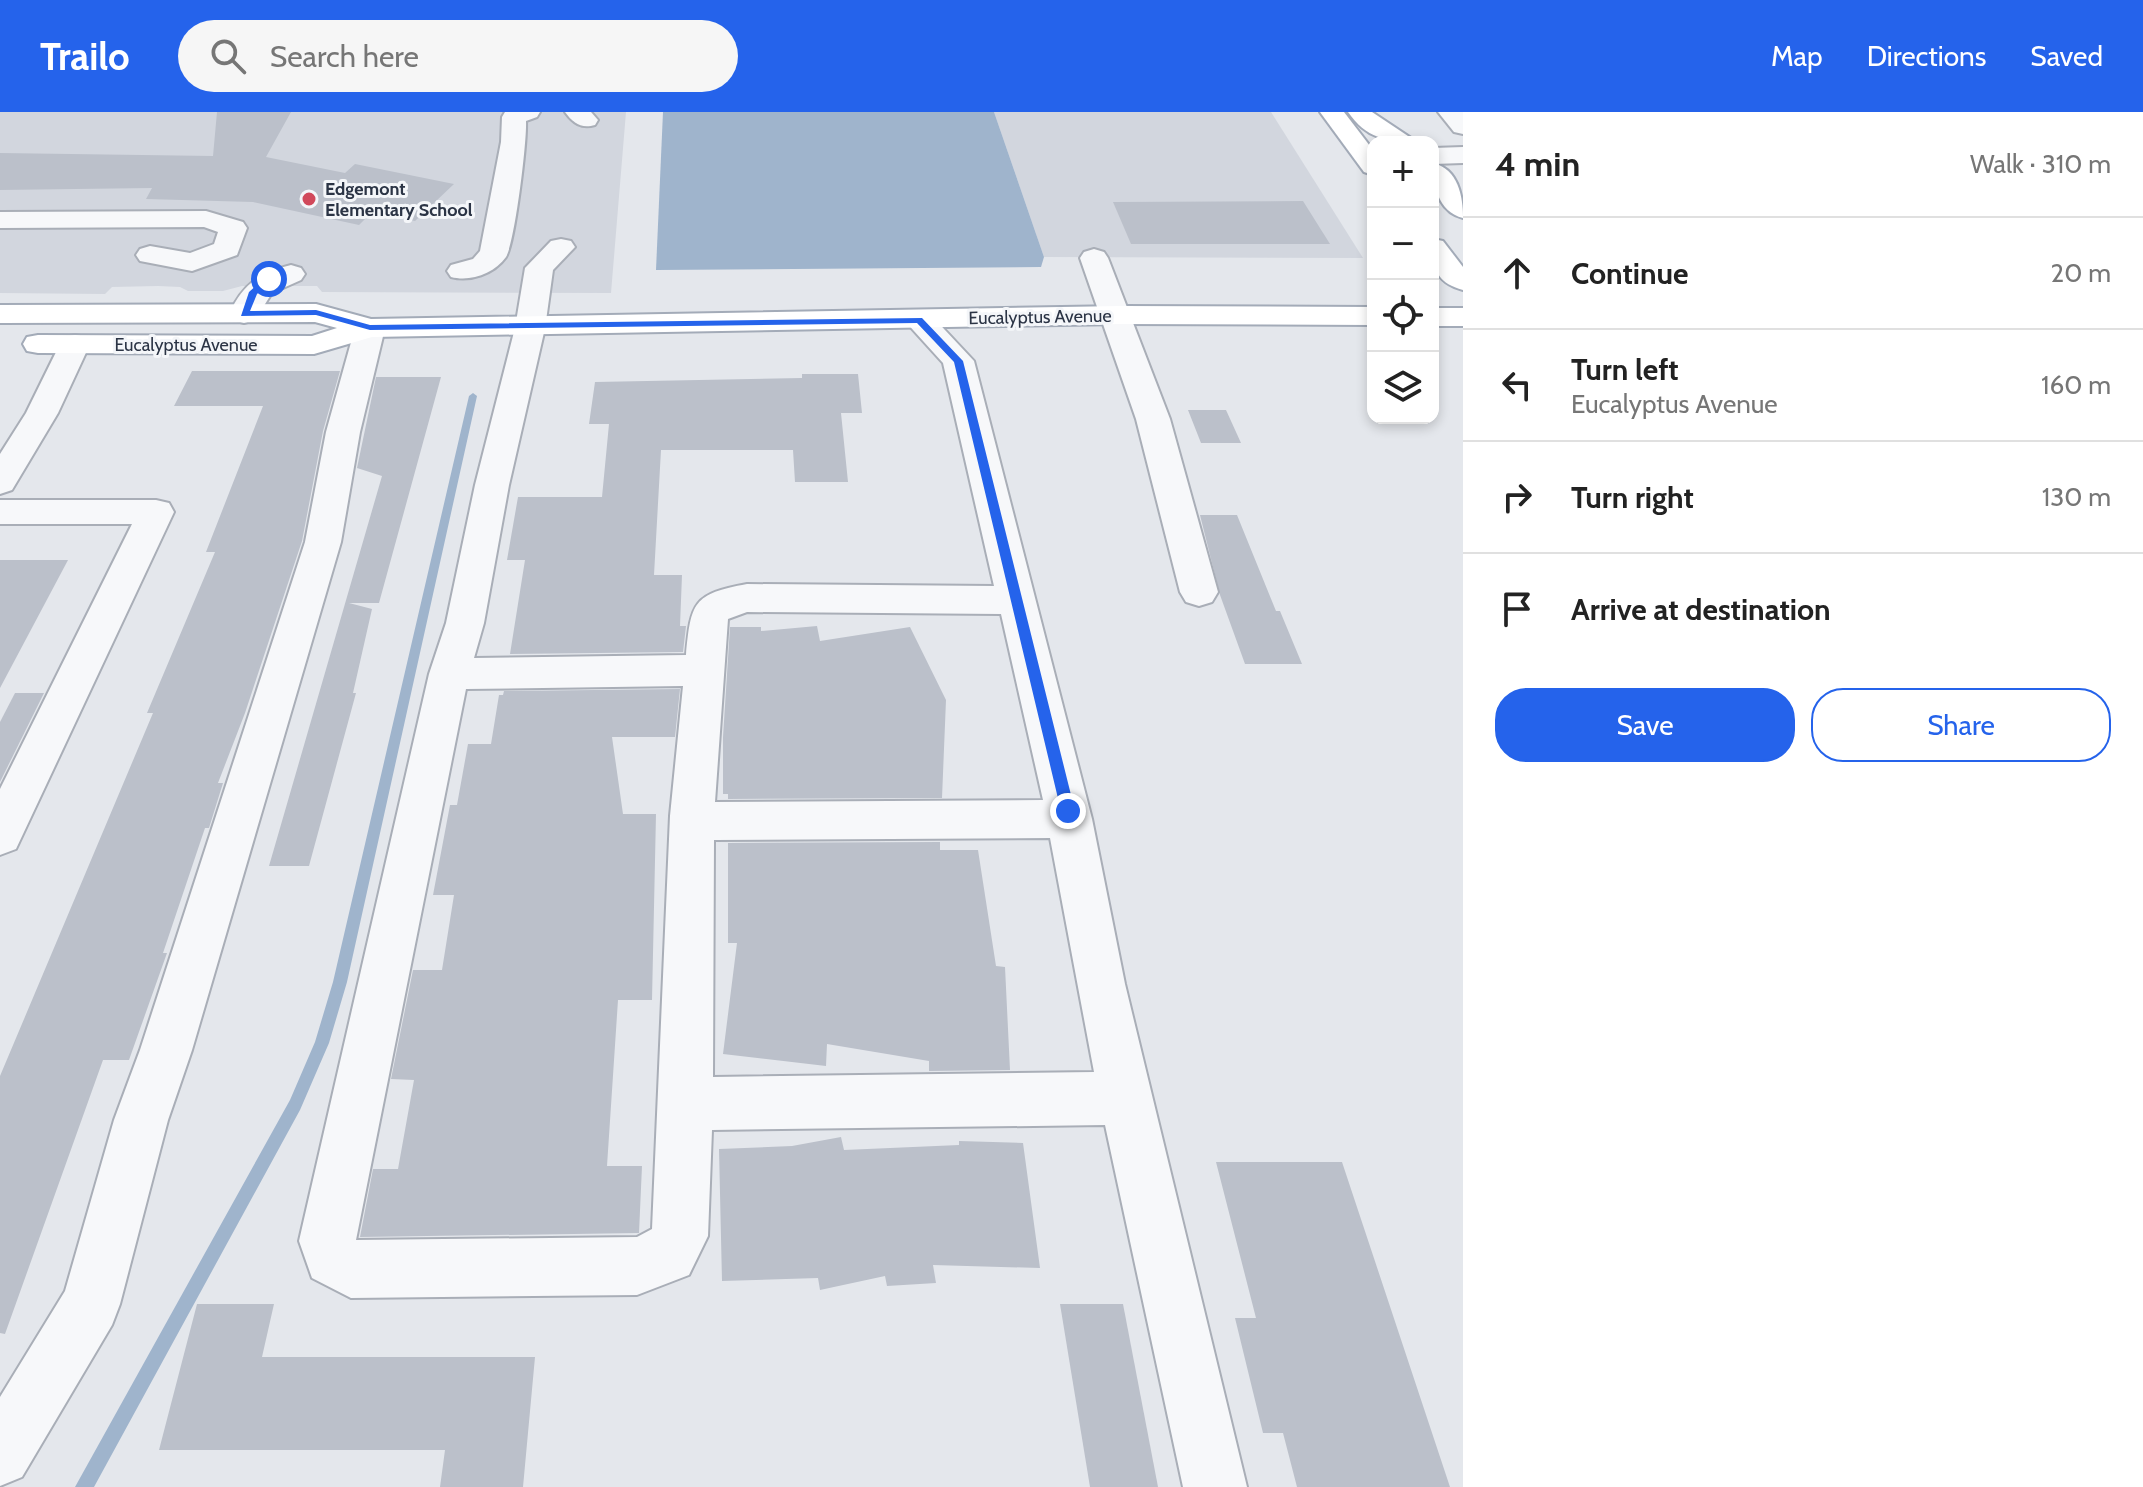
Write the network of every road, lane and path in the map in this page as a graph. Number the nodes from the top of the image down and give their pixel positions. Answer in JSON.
{"nodes":[{"id":1,"x":528,"y":112,"type":"edge"},
{"id":2,"x":1332,"y":112,"type":"edge"},
{"id":3,"x":1360,"y":112,"type":"edge"},
{"id":4,"x":1387,"y":112,"type":"edge"},
{"id":5,"x":1450,"y":112,"type":"edge"},
{"id":6,"x":1463,"y":127,"type":"edge"},
{"id":7,"x":1395,"y":136,"type":"edge"},
{"id":8,"x":1403,"y":136,"type":"edge"},
{"id":9,"x":1463,"y":155,"type":"edge"},
{"id":10,"x":1439,"y":156,"type":"edge"},
{"id":11,"x":1367,"y":159,"type":"edge"},
{"id":12,"x":1439,"y":179,"type":"edge"},
{"id":13,"x":1463,"y":210,"type":"edge"},
{"id":14,"x":0,"y":220,"type":"edge"},
{"id":15,"x":561,"y":247,"type":"dead end"},
{"id":16,"x":150,"y":255,"type":"dead end"},
{"id":17,"x":1439,"y":255,"type":"edge"},
{"id":18,"x":1094,"y":258,"type":"dead end"},
{"id":19,"x":461,"y":271,"type":"dead end"},
{"id":20,"x":291,"y":274,"type":"dead end"},
{"id":21,"x":1463,"y":281,"type":"edge"},
{"id":22,"x":0,"y":314,"type":"edge"},
{"id":23,"x":244,"y":314,"type":"junction"},
{"id":24,"x":1116,"y":315,"type":"junction"},
{"id":25,"x":1367,"y":316,"type":"edge"},
{"id":26,"x":1439,"y":317,"type":"edge"},
{"id":27,"x":1463,"y":317,"type":"edge"},
{"id":28,"x":919,"y":320,"type":"junction"},
{"id":29,"x":370,"y":328,"type":"junction"},
{"id":30,"x":530,"y":328,"type":"junction"},
{"id":31,"x":14,"y":344,"type":"dead end"},
{"id":32,"x":75,"y":344,"type":"junction"},
{"id":33,"x":0,"y":482,"type":"edge"},
{"id":34,"x":0,"y":512,"type":"edge"},
{"id":35,"x":1199,"y":592,"type":"dead end"},
{"id":36,"x":1016,"y":600,"type":"junction"},
{"id":37,"x":705,"y":670,"type":"junction"},
{"id":38,"x":449,"y":674,"type":"junction"},
{"id":39,"x":692,"y":816,"type":"junction"},
{"id":40,"x":1070,"y":819,"type":"junction"},
{"id":41,"x":0,"y":835,"type":"edge"},
{"id":42,"x":1126,"y":1098,"type":"junction"},
{"id":43,"x":686,"y":1104,"type":"junction"},
{"id":44,"x":0,"y":1455,"type":"edge"},
{"id":45,"x":1215,"y":1487,"type":"edge"}],
"edges":[{"from":1,"to":19,"type":"street"},
{"from":2,"to":11,"type":"main road"},
{"from":3,"to":7,"type":"main road"},
{"from":4,"to":8,"type":"main road"},
{"from":5,"to":6,"type":"street"},
{"from":9,"to":10,"type":"street"},
{"from":12,"to":13,"type":"main road"},
{"from":14,"to":16,"type":"street"},
{"from":15,"to":30,"type":"street"},
{"from":17,"to":21,"type":"main road"},
{"from":18,"to":24,"type":"street"},
{"from":20,"to":23,"type":"street"},
{"from":22,"to":23,"type":"main road","name":"Eucalyptus Avenue"},
{"from":23,"to":29,"type":"main road","name":"Eucalyptus Avenue"},
{"from":24,"to":25,"type":"main road","name":"Eucalyptus Avenue"},
{"from":24,"to":28,"type":"main road","name":"Eucalyptus Avenue"},
{"from":24,"to":35,"type":"street"},
{"from":26,"to":27,"type":"main road"},
{"from":28,"to":30,"type":"main road","name":"Eucalyptus Avenue"},
{"from":28,"to":36,"type":"street"},
{"from":29,"to":30,"type":"main road","name":"Eucalyptus Avenue"},
{"from":29,"to":32,"type":"main road","name":"Eucalyptus Avenue"},
{"from":29,"to":44,"type":"street"},
{"from":30,"to":38,"type":"street"},
{"from":31,"to":32,"type":"main road","name":"Eucalyptus Avenue"},
{"from":32,"to":33,"type":"street"},
{"from":34,"to":41,"type":"street"},
{"from":36,"to":37,"type":"street"},
{"from":36,"to":40,"type":"street"},
{"from":37,"to":38,"type":"street"},
{"from":37,"to":39,"type":"street"},
{"from":38,"to":43,"type":"street"},
{"from":39,"to":40,"type":"street"},
{"from":39,"to":43,"type":"street"},
{"from":40,"to":42,"type":"street"},
{"from":42,"to":43,"type":"street"},
{"from":42,"to":45,"type":"street"}]}
